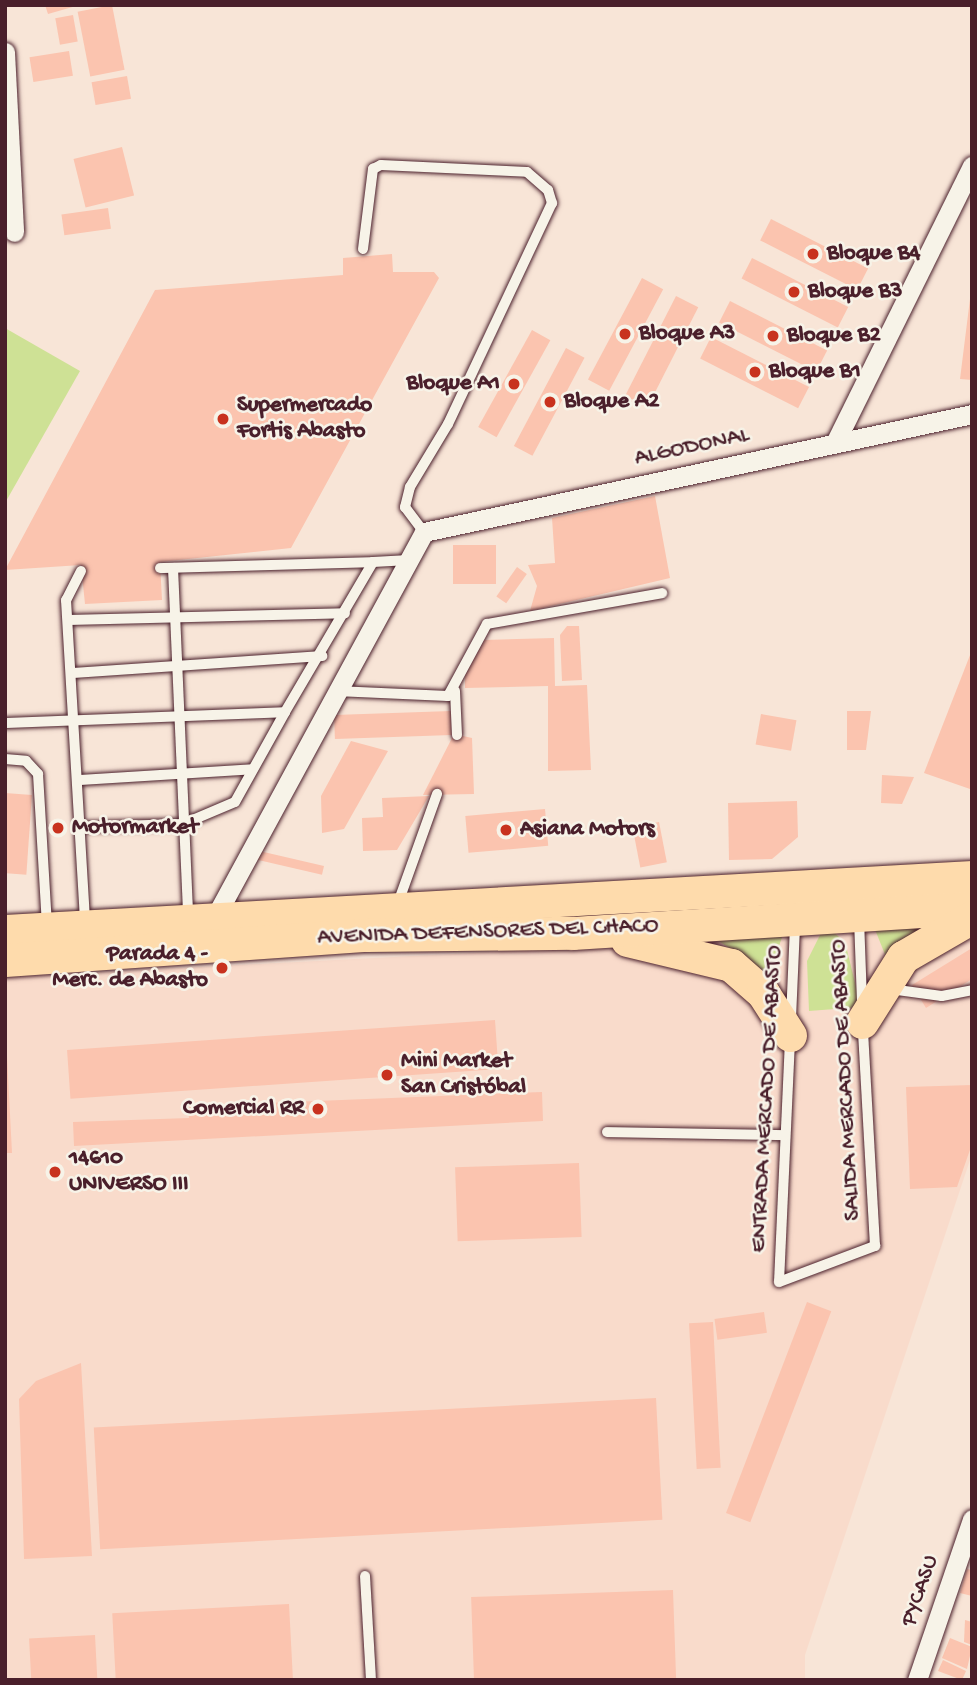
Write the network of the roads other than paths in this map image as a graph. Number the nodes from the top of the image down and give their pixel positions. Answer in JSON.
{"nodes":[{"id":1,"x":5,"y":52,"type":"edge"},
{"id":2,"x":972,"y":166,"type":"edge"},
{"id":3,"x":14,"y":232,"type":"dead end"},
{"id":4,"x":363,"y":249,"type":"dead end"},
{"id":5,"x":972,"y":414,"type":"edge"},
{"id":6,"x":836,"y":441,"type":"junction"},
{"id":7,"x":424,"y":532,"type":"junction"},
{"id":8,"x":409,"y":560,"type":"junction"},
{"id":9,"x":373,"y":562,"type":"junction"},
{"id":10,"x":160,"y":568,"type":"dead end"},
{"id":11,"x":173,"y":568,"type":"junction"},
{"id":12,"x":81,"y":571,"type":"dead end"},
{"id":13,"x":662,"y":593,"type":"dead end"},
{"id":14,"x":345,"y":613,"type":"junction"},
{"id":15,"x":174,"y":614,"type":"junction"},
{"id":16,"x":68,"y":620,"type":"junction"},
{"id":17,"x":322,"y":656,"type":"junction"},
{"id":18,"x":175,"y":666,"type":"junction"},
{"id":19,"x":73,"y":673,"type":"junction"},
{"id":20,"x":336,"y":691,"type":"junction"},
{"id":21,"x":456,"y":691,"type":"junction"},
{"id":22,"x":285,"y":712,"type":"junction"},
{"id":23,"x":176,"y":717,"type":"junction"},
{"id":24,"x":77,"y":721,"type":"junction"},
{"id":25,"x":5,"y":723,"type":"edge"},
{"id":26,"x":457,"y":735,"type":"dead end"},
{"id":27,"x":5,"y":759,"type":"edge"},
{"id":28,"x":253,"y":769,"type":"junction"},
{"id":29,"x":180,"y":774,"type":"junction"},
{"id":30,"x":80,"y":780,"type":"junction"},
{"id":31,"x":437,"y":794,"type":"dead end"},
{"id":32,"x":183,"y":824,"type":"junction"},
{"id":33,"x":81,"y":827,"type":"junction"},
{"id":34,"x":972,"y":877,"type":"edge"},
{"id":35,"x":972,"y":888,"type":"edge"},
{"id":36,"x":852,"y":896,"type":"junction"},
{"id":37,"x":972,"y":908,"type":"edge"},
{"id":38,"x":396,"y":910,"type":"junction"},
{"id":39,"x":795,"y":917,"type":"junction"},
{"id":40,"x":972,"y":917,"type":"edge"},
{"id":41,"x":201,"y":920,"type":"junction"},
{"id":42,"x":93,"y":926,"type":"junction"},
{"id":43,"x":47,"y":928,"type":"junction"},
{"id":44,"x":5,"y":931,"type":"edge"},
{"id":45,"x":583,"y":932,"type":"junction"},
{"id":46,"x":5,"y":943,"type":"edge"},
{"id":47,"x":5,"y":960,"type":"edge"},
{"id":48,"x":879,"y":988,"type":"junction"},
{"id":49,"x":972,"y":990,"type":"edge"},
{"id":50,"x":862,"y":1022,"type":"junction"},
{"id":51,"x":790,"y":1035,"type":"junction"},
{"id":52,"x":607,"y":1132,"type":"dead end"},
{"id":53,"x":785,"y":1135,"type":"junction"},
{"id":54,"x":779,"y":1282,"type":"joint"},
{"id":55,"x":972,"y":1518,"type":"edge"},
{"id":56,"x":365,"y":1576,"type":"dead end"},
{"id":57,"x":371,"y":1680,"type":"edge"},
{"id":58,"x":917,"y":1680,"type":"edge"}],
"edges":[{"from":1,"to":3,"type":"street"},
{"from":2,"to":6,"type":"street"},
{"from":4,"to":7,"type":"lane"},
{"from":5,"to":6,"type":"street","name":"ALGODONAL"},
{"from":6,"to":7,"type":"street","name":"ALGODONAL"},
{"from":7,"to":8,"type":"street"},
{"from":8,"to":9,"type":"lane"},
{"from":8,"to":20,"type":"street"},
{"from":9,"to":11,"type":"lane"},
{"from":9,"to":14,"type":"lane"},
{"from":10,"to":11,"type":"lane"},
{"from":11,"to":15,"type":"lane"},
{"from":12,"to":16,"type":"lane"},
{"from":13,"to":21,"type":"lane"},
{"from":14,"to":15,"type":"lane"},
{"from":14,"to":17,"type":"lane"},
{"from":15,"to":16,"type":"lane"},
{"from":15,"to":18,"type":"lane"},
{"from":16,"to":19,"type":"lane"},
{"from":17,"to":18,"type":"lane"},
{"from":17,"to":22,"type":"lane"},
{"from":18,"to":19,"type":"lane"},
{"from":18,"to":23,"type":"lane"},
{"from":19,"to":24,"type":"lane"},
{"from":20,"to":21,"type":"lane"},
{"from":20,"to":41,"type":"street"},
{"from":21,"to":26,"type":"lane"},
{"from":22,"to":23,"type":"lane"},
{"from":22,"to":28,"type":"lane"},
{"from":23,"to":24,"type":"lane"},
{"from":23,"to":29,"type":"lane"},
{"from":24,"to":25,"type":"lane"},
{"from":24,"to":30,"type":"lane"},
{"from":27,"to":43,"type":"lane"},
{"from":28,"to":29,"type":"lane"},
{"from":28,"to":32,"type":"lane"},
{"from":29,"to":30,"type":"lane"},
{"from":29,"to":32,"type":"lane"},
{"from":30,"to":33,"type":"lane"},
{"from":31,"to":38,"type":"lane"},
{"from":32,"to":33,"type":"lane"},
{"from":32,"to":41,"type":"lane"},
{"from":33,"to":42,"type":"lane"},
{"from":34,"to":36,"type":"highway","name":"AVENIDA DEFENSORES DEL CHACO"},
{"from":35,"to":36,"type":"highway"},
{"from":36,"to":37,"type":"highway","name":"AVENIDA DEFENSORES DEL CHACO"},
{"from":36,"to":38,"type":"highway","name":"AVENIDA DEFENSORES DEL CHACO"},
{"from":36,"to":39,"type":"highway","name":"AVENIDA DEFENSORES DEL CHACO"},
{"from":36,"to":50,"type":"lane","name":"SALIDA MERCADO DE ABASTO"},
{"from":38,"to":41,"type":"highway","name":"AVENIDA DEFENSORES DEL CHACO"},
{"from":39,"to":45,"type":"highway","name":"AVENIDA DEFENSORES DEL CHACO"},
{"from":39,"to":51,"type":"lane","name":"ENTRADA MERCADO DE ABASTO"},
{"from":40,"to":48,"type":"highway"},
{"from":41,"to":42,"type":"highway","name":"AVENIDA DEFENSORES DEL CHACO"},
{"from":42,"to":43,"type":"highway","name":"AVENIDA DEFENSORES DEL CHACO"},
{"from":42,"to":46,"type":"highway"},
{"from":43,"to":44,"type":"highway","name":"AVENIDA DEFENSORES DEL CHACO"},
{"from":45,"to":47,"type":"highway","name":"AVENIDA DEFENSORES DEL CHACO"},
{"from":45,"to":51,"type":"highway"},
{"from":48,"to":49,"type":"lane"},
{"from":48,"to":50,"type":"highway"},
{"from":50,"to":54,"type":"lane","name":"SALIDA MERCADO DE ABASTO"},
{"from":51,"to":53,"type":"lane","name":"ENTRADA MERCADO DE ABASTO"},
{"from":52,"to":53,"type":"lane"},
{"from":53,"to":54,"type":"lane","name":"ENTRADA MERCADO DE ABASTO"},
{"from":55,"to":58,"type":"street","name":"PYCASU"},
{"from":56,"to":57,"type":"lane"}]}
